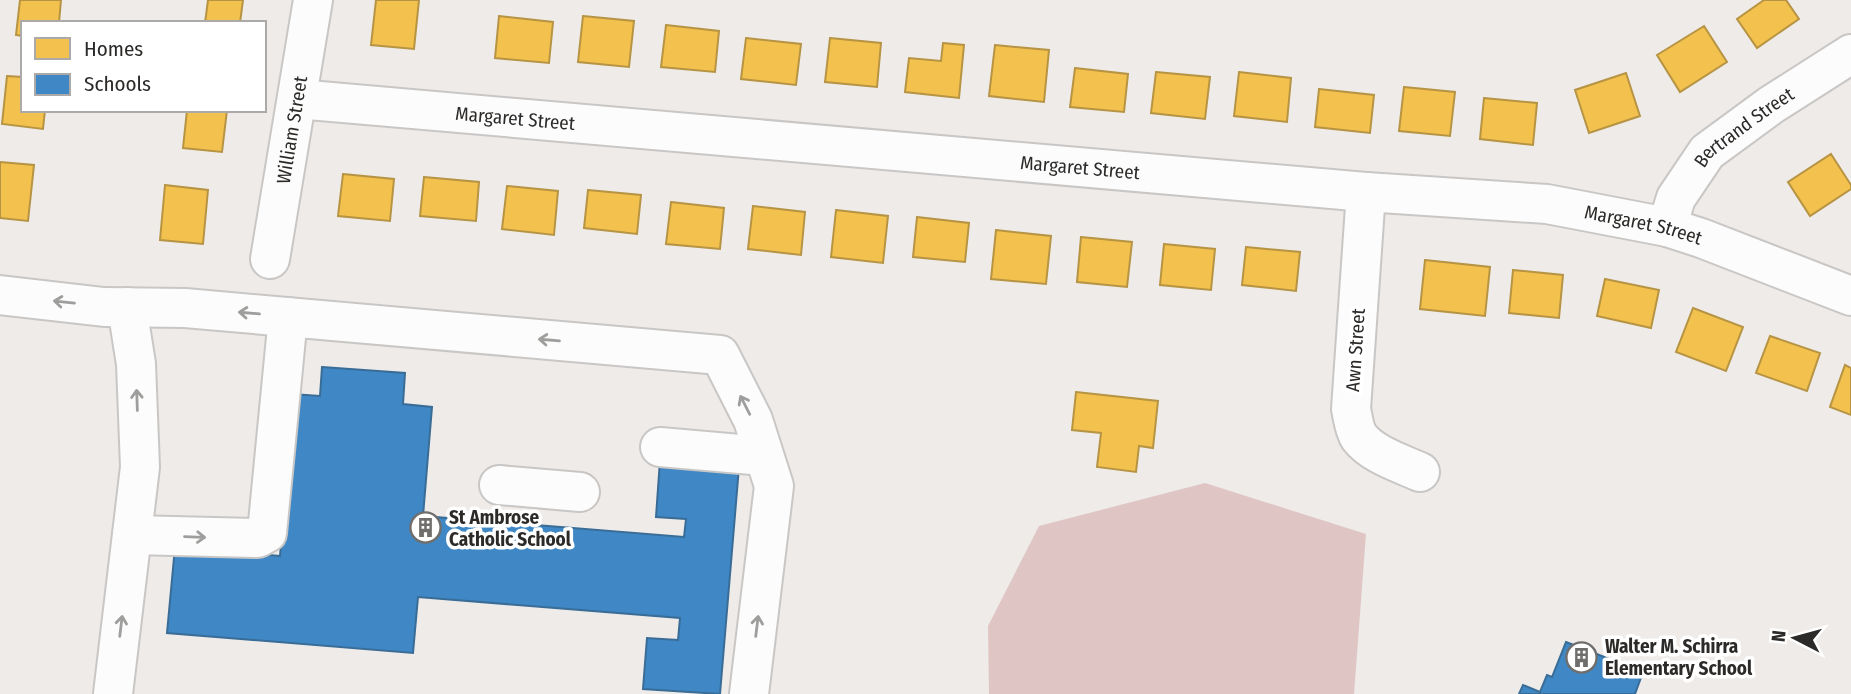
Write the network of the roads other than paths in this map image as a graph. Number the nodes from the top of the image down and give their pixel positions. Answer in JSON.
{"nodes":[{"id":1,"x":313,"y":0,"type":"edge"},
{"id":2,"x":1851,"y":54,"type":"edge"},
{"id":3,"x":297,"y":99,"type":"junction"},
{"id":4,"x":1366,"y":192,"type":"junction"},
{"id":5,"x":1667,"y":227,"type":"junction"},
{"id":6,"x":270,"y":259,"type":"dead end"},
{"id":7,"x":0,"y":295,"type":"edge"},
{"id":8,"x":1851,"y":296,"type":"edge"},
{"id":9,"x":127,"y":307,"type":"junction"},
{"id":10,"x":288,"y":317,"type":"junction"},
{"id":11,"x":660,"y":447,"type":"dead end"},
{"id":12,"x":764,"y":456,"type":"junction"},
{"id":13,"x":1420,"y":472,"type":"dead end"},
{"id":14,"x":499,"y":485,"type":"dead end"},
{"id":15,"x":580,"y":492,"type":"dead end"},
{"id":16,"x":132,"y":535,"type":"junction"},
{"id":17,"x":113,"y":694,"type":"edge"},
{"id":18,"x":749,"y":694,"type":"edge"}],
"edges":[{"from":1,"to":3,"type":"street","name":"William Street"},
{"from":2,"to":5,"type":"street","name":"Bertrand Street"},
{"from":3,"to":4,"type":"street","name":"Margaret Street"},
{"from":3,"to":6,"type":"street","name":"William Street"},
{"from":4,"to":5,"type":"street","name":"Margaret Street"},
{"from":4,"to":13,"type":"street","name":"Awn Street"},
{"from":5,"to":8,"type":"street","name":"Margaret Street"},
{"from":9,"to":7,"type":"street","one_way":true},
{"from":10,"to":9,"type":"street","one_way":true},
{"from":16,"to":9,"type":"street","one_way":true},
{"from":12,"to":10,"type":"street","one_way":true},
{"from":16,"to":10,"type":"street","one_way":true},
{"from":11,"to":12,"type":"street"},
{"from":18,"to":12,"type":"street","one_way":true},
{"from":14,"to":15,"type":"street"},
{"from":17,"to":16,"type":"street","one_way":true}]}
